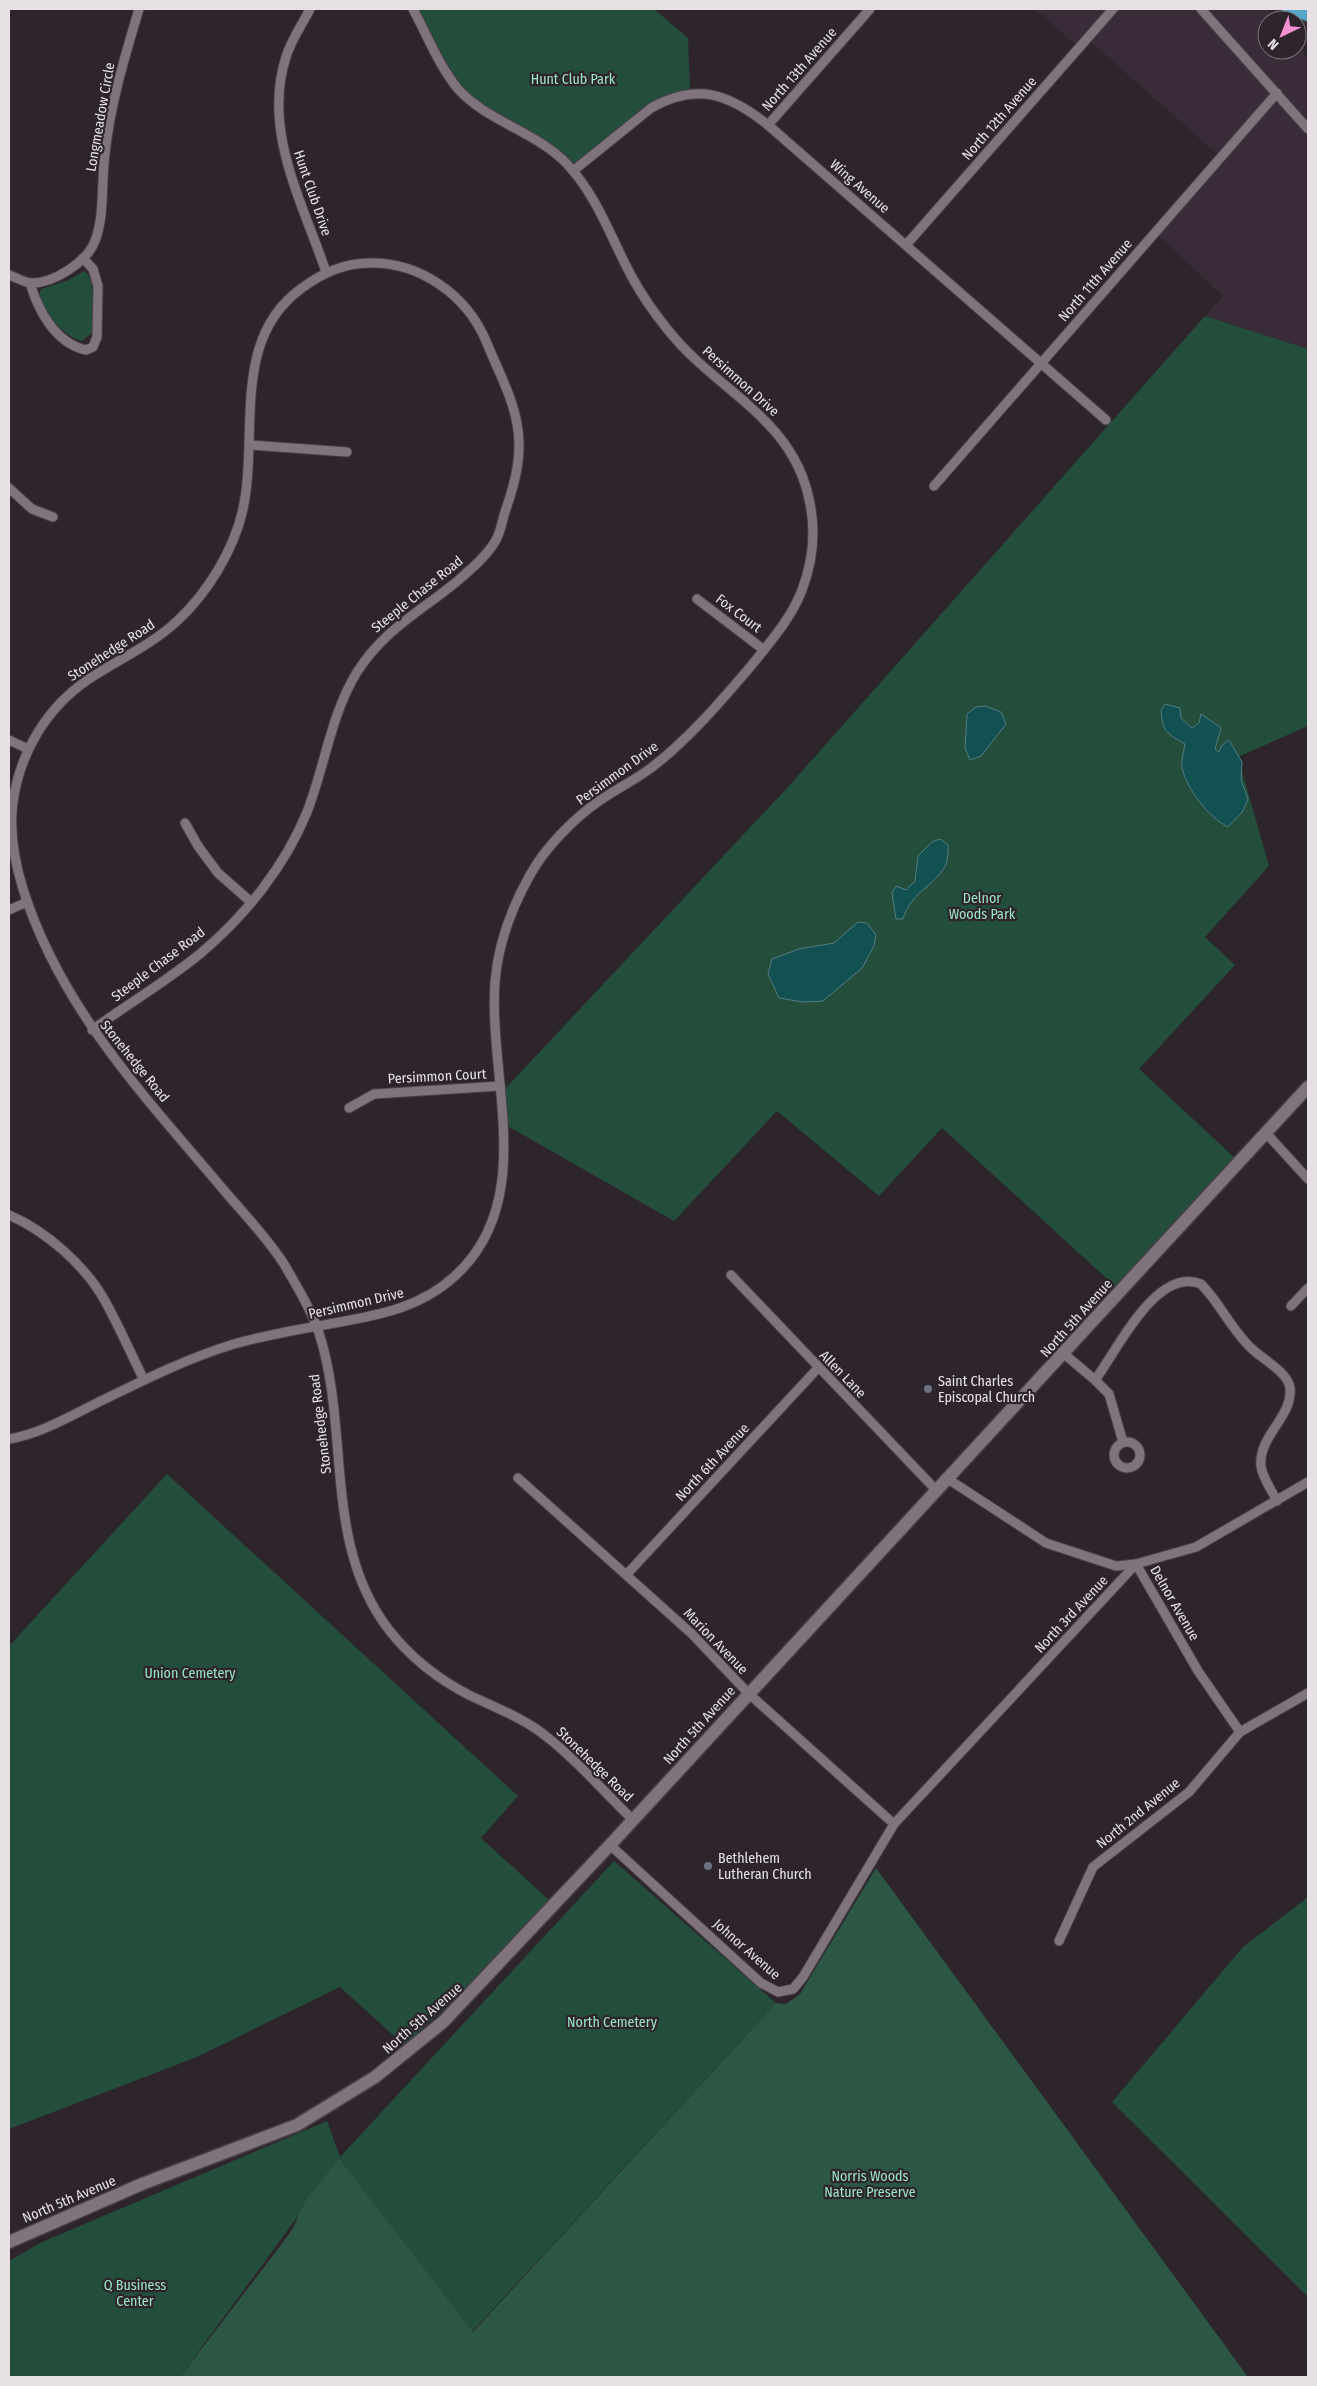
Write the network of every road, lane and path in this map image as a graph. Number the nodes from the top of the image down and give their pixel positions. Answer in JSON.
{"nodes":[{"id":1,"x":138,"y":9,"type":"edge"},
{"id":2,"x":413,"y":9,"type":"edge"},
{"id":3,"x":870,"y":9,"type":"edge"},
{"id":4,"x":1112,"y":9,"type":"edge"},
{"id":5,"x":1200,"y":9,"type":"edge"},
{"id":6,"x":1288,"y":9,"type":"edge"},
{"id":7,"x":307,"y":10,"type":"edge"},
{"id":8,"x":1308,"y":15,"type":"edge"},
{"id":9,"x":1277,"y":93,"type":"junction"},
{"id":10,"x":768,"y":125,"type":"junction"},
{"id":11,"x":1308,"y":129,"type":"edge"},
{"id":12,"x":573,"y":171,"type":"junction"},
{"id":13,"x":906,"y":245,"type":"junction"},
{"id":14,"x":83,"y":258,"type":"junction"},
{"id":15,"x":326,"y":272,"type":"junction"},
{"id":16,"x":9,"y":275,"type":"edge"},
{"id":17,"x":30,"y":283,"type":"junction"},
{"id":18,"x":1041,"y":362,"type":"junction"},
{"id":19,"x":1106,"y":420,"type":"dead end"},
{"id":20,"x":250,"y":445,"type":"junction"},
{"id":21,"x":347,"y":452,"type":"dead end"},
{"id":22,"x":934,"y":486,"type":"dead end"},
{"id":23,"x":9,"y":488,"type":"edge"},
{"id":24,"x":54,"y":517,"type":"dead end"},
{"id":25,"x":697,"y":599,"type":"dead end"},
{"id":26,"x":764,"y":650,"type":"junction"},
{"id":27,"x":9,"y":740,"type":"edge"},
{"id":28,"x":28,"y":749,"type":"junction"},
{"id":29,"x":185,"y":823,"type":"dead end"},
{"id":30,"x":27,"y":902,"type":"junction"},
{"id":31,"x":251,"y":902,"type":"junction"},
{"id":32,"x":9,"y":910,"type":"edge"},
{"id":33,"x":92,"y":1030,"type":"junction"},
{"id":34,"x":500,"y":1086,"type":"junction"},
{"id":35,"x":1308,"y":1087,"type":"edge"},
{"id":36,"x":349,"y":1108,"type":"dead end"},
{"id":37,"x":1266,"y":1133,"type":"junction"},
{"id":38,"x":1308,"y":1179,"type":"edge"},
{"id":39,"x":9,"y":1215,"type":"edge"},
{"id":40,"x":731,"y":1275,"type":"dead end"},
{"id":41,"x":1308,"y":1288,"type":"edge"},
{"id":42,"x":1291,"y":1306,"type":"dead end"},
{"id":43,"x":317,"y":1326,"type":"junction"},
{"id":44,"x":1063,"y":1353,"type":"junction"},
{"id":45,"x":818,"y":1368,"type":"junction"},
{"id":46,"x":144,"y":1380,"type":"junction"},
{"id":47,"x":1095,"y":1380,"type":"junction"},
{"id":48,"x":9,"y":1439,"type":"edge"},
{"id":49,"x":1123,"y":1442,"type":"dead end"},
{"id":50,"x":518,"y":1478,"type":"dead end"},
{"id":51,"x":948,"y":1479,"type":"junction"},
{"id":52,"x":1308,"y":1482,"type":"edge"},
{"id":53,"x":937,"y":1492,"type":"junction"},
{"id":54,"x":1277,"y":1501,"type":"junction"},
{"id":55,"x":1136,"y":1564,"type":"junction"},
{"id":56,"x":627,"y":1574,"type":"junction"},
{"id":57,"x":1308,"y":1693,"type":"edge"},
{"id":58,"x":748,"y":1694,"type":"junction"},
{"id":59,"x":1240,"y":1732,"type":"junction"},
{"id":60,"x":633,"y":1820,"type":"junction"},
{"id":61,"x":894,"y":1824,"type":"junction"},
{"id":62,"x":610,"y":1845,"type":"junction"},
{"id":63,"x":1059,"y":1941,"type":"dead end"},
{"id":64,"x":9,"y":2242,"type":"edge"}],
"edges":[{"from":1,"to":14,"type":"street","name":"Longmeadow Circle"},
{"from":2,"to":12,"type":"street","name":"Persimmon Drive"},
{"from":3,"to":10,"type":"street","name":"North 13th Avenue"},
{"from":4,"to":13,"type":"street","name":"North 12th Avenue"},
{"from":5,"to":9,"type":"street"},
{"from":6,"to":8,"type":"main road"},
{"from":7,"to":15,"type":"street","name":"Hunt Club Drive"},
{"from":9,"to":11,"type":"street"},
{"from":9,"to":18,"type":"street","name":"North 11th Avenue"},
{"from":10,"to":12,"type":"street","name":"Wing Avenue"},
{"from":10,"to":13,"type":"street","name":"Wing Avenue"},
{"from":12,"to":26,"type":"street","name":"Persimmon Drive"},
{"from":13,"to":18,"type":"street","name":"Wing Avenue"},
{"from":14,"to":17,"type":"street","name":"Longmeadow Circle"},
{"from":14,"to":17,"type":"street"},
{"from":15,"to":20,"type":"street","name":"Stonehedge Road"},
{"from":15,"to":31,"type":"street","name":"Steeple Chase Road"},
{"from":16,"to":17,"type":"street"},
{"from":18,"to":19,"type":"street","name":"Wing Avenue"},
{"from":18,"to":22,"type":"street","name":"North 11th Avenue"},
{"from":20,"to":21,"type":"street"},
{"from":20,"to":28,"type":"street","name":"Stonehedge Road"},
{"from":23,"to":24,"type":"street"},
{"from":25,"to":26,"type":"street","name":"Fox Court"},
{"from":26,"to":34,"type":"street","name":"Persimmon Drive"},
{"from":27,"to":28,"type":"street"},
{"from":28,"to":30,"type":"street","name":"Stonehedge Road"},
{"from":29,"to":31,"type":"street"},
{"from":30,"to":32,"type":"street"},
{"from":30,"to":33,"type":"street","name":"Stonehedge Road"},
{"from":31,"to":33,"type":"street","name":"Steeple Chase Road"},
{"from":33,"to":43,"type":"street","name":"Stonehedge Road"},
{"from":34,"to":36,"type":"street","name":"Persimmon Court"},
{"from":34,"to":43,"type":"street","name":"Persimmon Drive"},
{"from":35,"to":37,"type":"main road","name":"North 5th Avenue"},
{"from":37,"to":38,"type":"street"},
{"from":37,"to":44,"type":"main road","name":"North 5th Avenue"},
{"from":39,"to":46,"type":"street"},
{"from":40,"to":45,"type":"street","name":"Allen Lane"},
{"from":41,"to":42,"type":"street"},
{"from":43,"to":46,"type":"street","name":"Persimmon Drive"},
{"from":43,"to":60,"type":"street","name":"Stonehedge Road"},
{"from":44,"to":47,"type":"street"},
{"from":44,"to":51,"type":"main road","name":"North 5th Avenue"},
{"from":45,"to":53,"type":"street","name":"Allen Lane"},
{"from":45,"to":56,"type":"street","name":"North 6th Avenue"},
{"from":46,"to":48,"type":"street","name":"Persimmon Drive"},
{"from":47,"to":49,"type":"street"},
{"from":47,"to":54,"type":"street"},
{"from":50,"to":56,"type":"street","name":"Marion Avenue"},
{"from":51,"to":53,"type":"main road","name":"North 5th Avenue"},
{"from":51,"to":55,"type":"street","name":"Delnor Avenue"},
{"from":52,"to":54,"type":"street"},
{"from":53,"to":58,"type":"main road","name":"North 5th Avenue"},
{"from":54,"to":55,"type":"street"},
{"from":55,"to":59,"type":"street","name":"Delnor Avenue"},
{"from":55,"to":61,"type":"street","name":"North 3rd Avenue"},
{"from":56,"to":58,"type":"street","name":"Marion Avenue"},
{"from":57,"to":59,"type":"street","name":"North 2nd Avenue"},
{"from":58,"to":60,"type":"main road","name":"North 5th Avenue"},
{"from":58,"to":61,"type":"street","name":"Marion Avenue"},
{"from":59,"to":63,"type":"street","name":"North 2nd Avenue"},
{"from":60,"to":62,"type":"main road","name":"North 5th Avenue"},
{"from":61,"to":62,"type":"street","name":"Johnor Avenue"},
{"from":62,"to":64,"type":"main road","name":"North 5th Avenue"}]}
